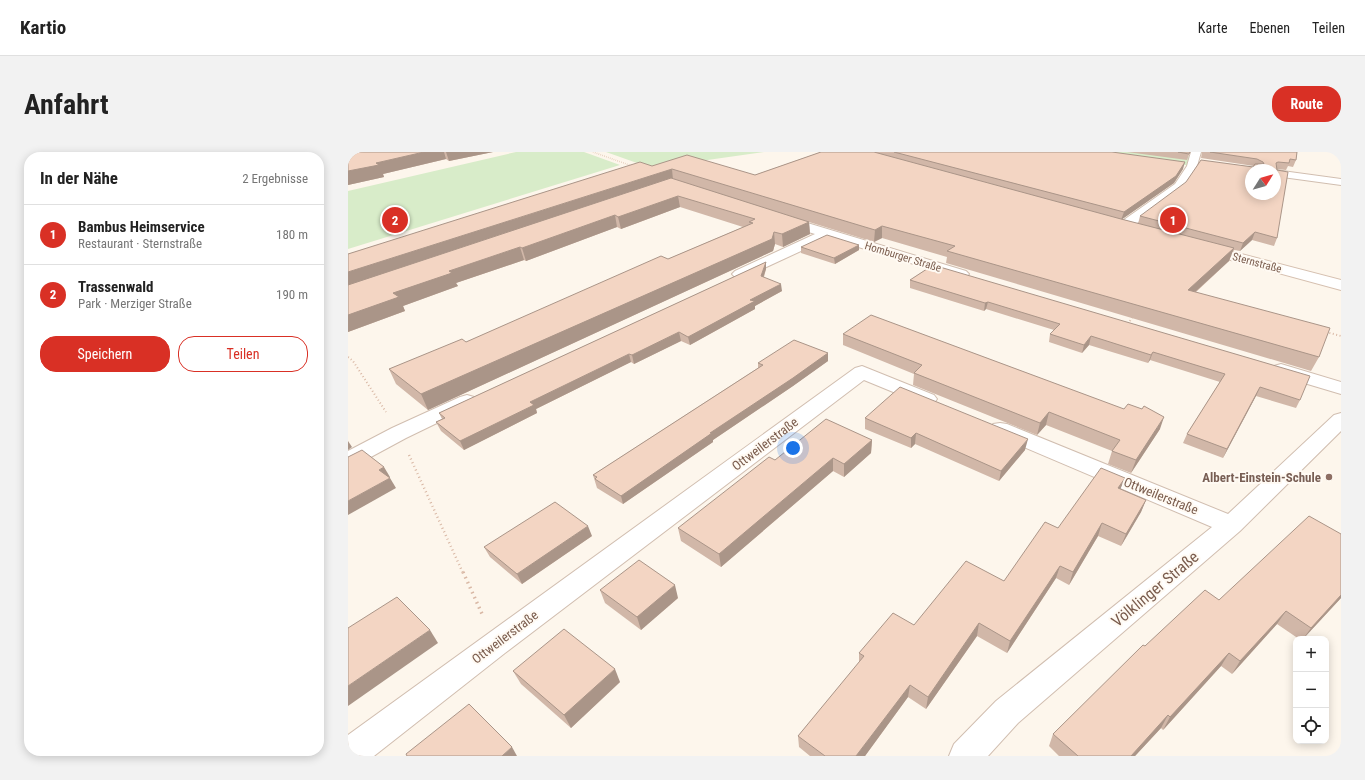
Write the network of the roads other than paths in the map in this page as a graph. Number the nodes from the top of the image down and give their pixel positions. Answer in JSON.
{"nodes":[{"id":1,"x":1194,"y":159,"type":"edge"},
{"id":2,"x":1177,"y":164,"type":"edge"},
{"id":3,"x":1281,"y":174,"type":"edge"},
{"id":4,"x":1341,"y":182,"type":"edge"},
{"id":5,"x":768,"y":215,"type":"edge"},
{"id":6,"x":1108,"y":223,"type":"edge"},
{"id":7,"x":1123,"y":227,"type":"junction"},
{"id":8,"x":1138,"y":231,"type":"edge"},
{"id":9,"x":826,"y":234,"type":"junction"},
{"id":10,"x":1191,"y":245,"type":"edge"},
{"id":11,"x":972,"y":277,"type":"edge"},
{"id":12,"x":725,"y":281,"type":"edge"},
{"id":13,"x":1341,"y":285,"type":"edge"},
{"id":14,"x":1265,"y":365,"type":"edge"},
{"id":15,"x":1341,"y":388,"type":"edge"},
{"id":16,"x":479,"y":396,"type":"edge"},
{"id":17,"x":949,"y":408,"type":"edge"},
{"id":18,"x":1341,"y":419,"type":"edge"},
{"id":19,"x":978,"y":420,"type":"edge"},
{"id":20,"x":348,"y":460,"type":"edge"},
{"id":21,"x":1231,"y":525,"type":"junction"},
{"id":22,"x":348,"y":756,"type":"edge"},
{"id":23,"x":966,"y":756,"type":"edge"}],
"edges":[{"from":1,"to":2,"type":"street"},
{"from":1,"to":7,"type":"street"},
{"from":3,"to":4,"type":"street"},
{"from":5,"to":9,"type":"street","name":"Homburger Straße"},
{"from":6,"to":7,"type":"street"},
{"from":7,"to":8,"type":"street"},
{"from":9,"to":11,"type":"street","name":"Homburger Straße"},
{"from":9,"to":12,"type":"street"},
{"from":10,"to":13,"type":"street","name":"Sternstraße"},
{"from":14,"to":15,"type":"street"},
{"from":16,"to":20,"type":"street"},
{"from":17,"to":22,"type":"street","name":"Ottweilerstraße"},
{"from":18,"to":21,"type":"street","name":"Völklinger Straße"},
{"from":19,"to":21,"type":"street","name":"Ottweilerstraße"},
{"from":21,"to":23,"type":"street","name":"Völklinger Straße"}]}
